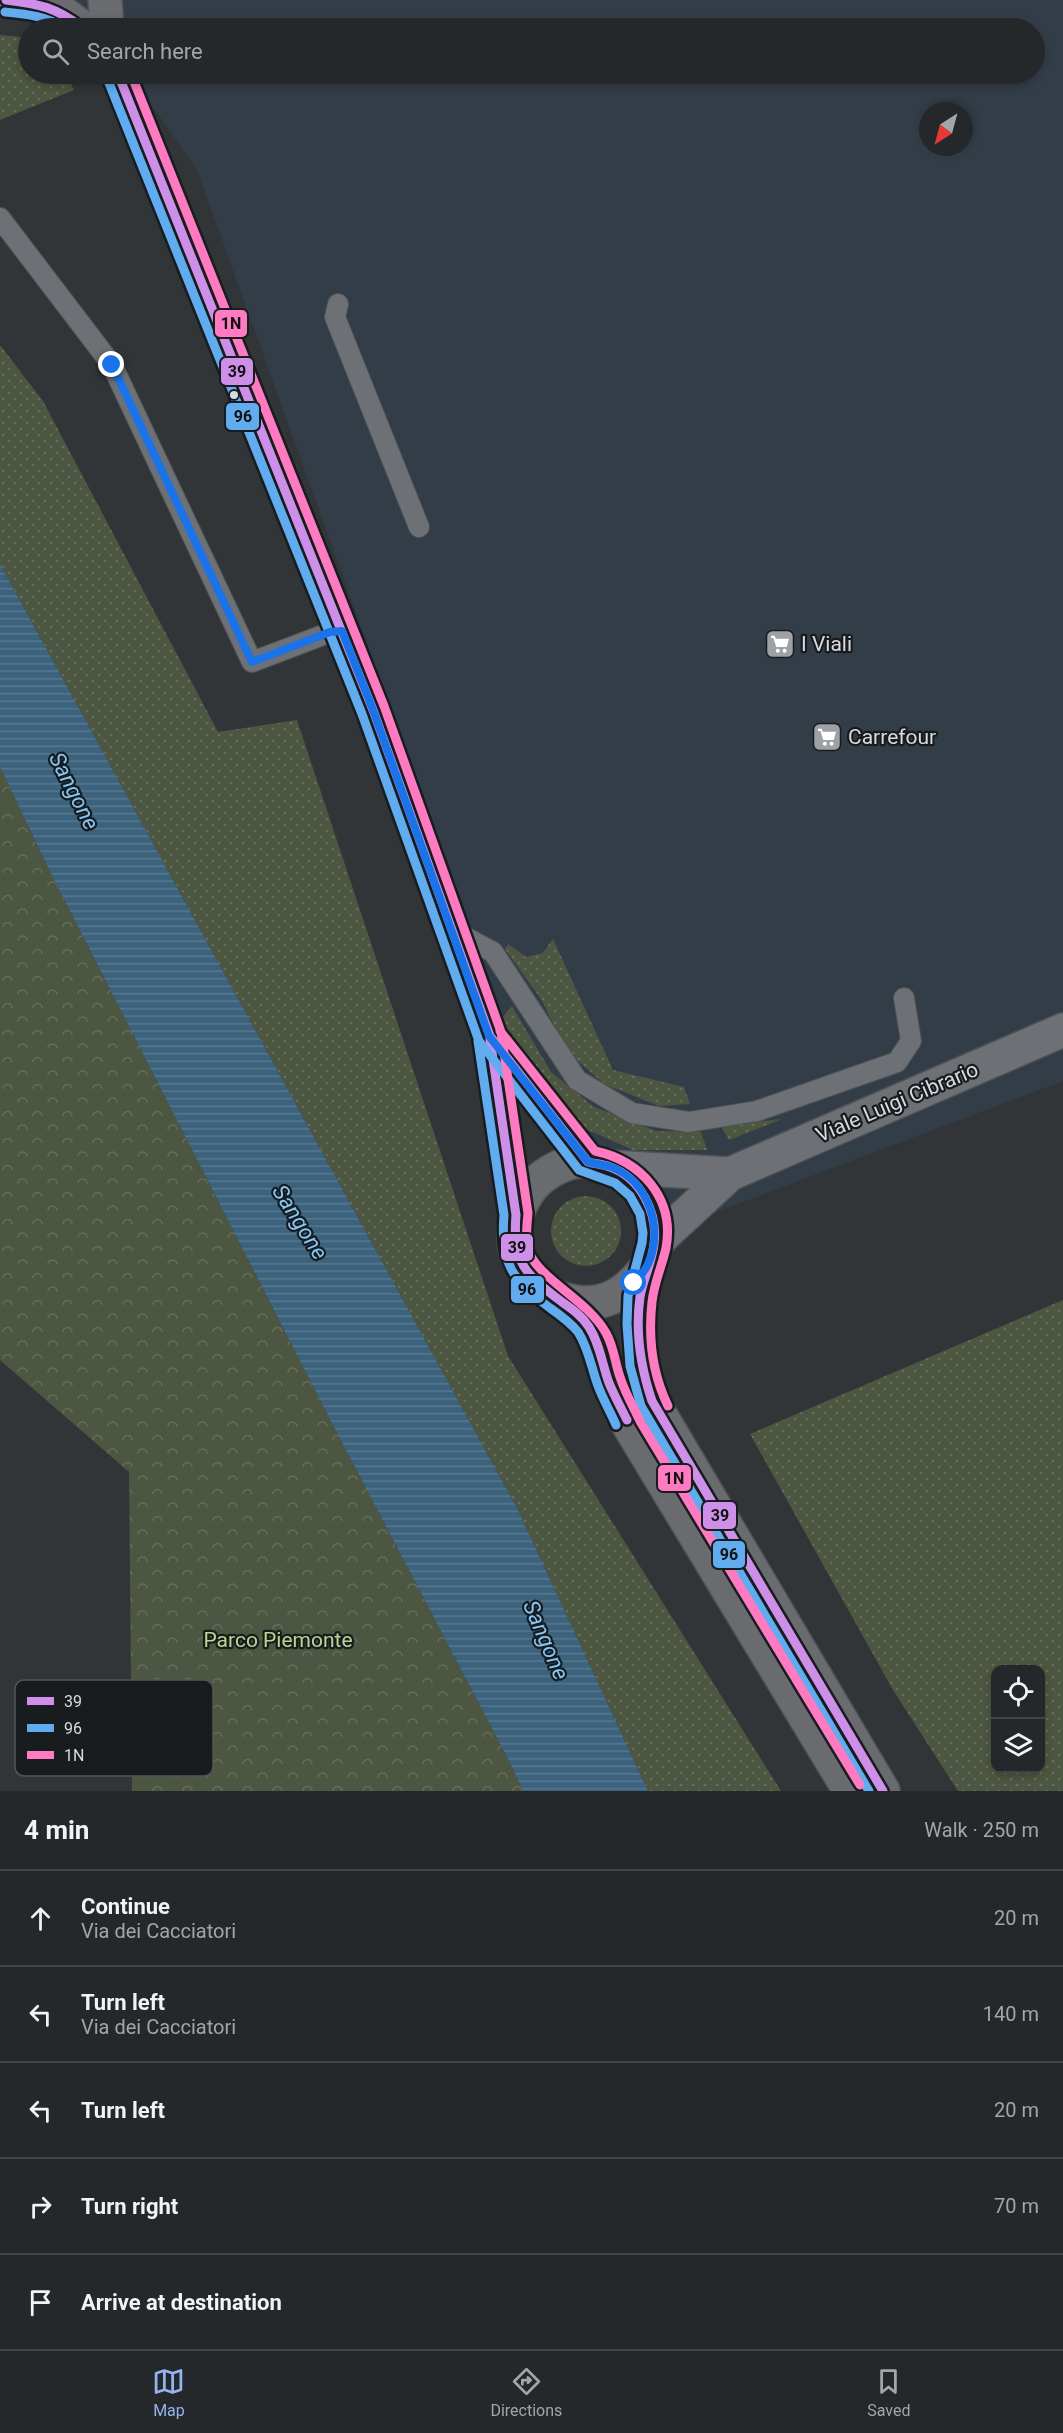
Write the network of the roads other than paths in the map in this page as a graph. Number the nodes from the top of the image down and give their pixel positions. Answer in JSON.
{"nodes":[{"id":1,"x":105,"y":0,"type":"edge"},
{"id":2,"x":29,"y":1,"type":"edge"},
{"id":3,"x":70,"y":18,"type":"edge"},
{"id":4,"x":106,"y":18,"type":"edge"},
{"id":5,"x":122,"y":84,"type":"edge"},
{"id":6,"x":0,"y":218,"type":"edge"},
{"id":7,"x":338,"y":304,"type":"dead end"},
{"id":8,"x":419,"y":527,"type":"dead end"},
{"id":9,"x":342,"y":631,"type":"junction"},
{"id":10,"x":452,"y":930,"type":"junction"},
{"id":11,"x":904,"y":998,"type":"dead end"},
{"id":12,"x":1063,"y":1029,"type":"edge"},
{"id":13,"x":489,"y":1036,"type":"junction"},
{"id":14,"x":600,"y":1165,"type":"junction"},
{"id":15,"x":730,"y":1174,"type":"junction"},
{"id":16,"x":516,"y":1215,"type":"junction"},
{"id":17,"x":651,"y":1255,"type":"junction"},
{"id":18,"x":551,"y":1295,"type":"junction"},
{"id":19,"x":850,"y":1791,"type":"edge"},
{"id":20,"x":883,"y":1791,"type":"edge"}],
"edges":[{"from":1,"to":4,"type":"street"},
{"from":2,"to":3,"type":"street"},
{"from":5,"to":9,"type":"street"},
{"from":6,"to":9,"type":"lane"},
{"from":7,"to":8,"type":"lane"},
{"from":9,"to":10,"type":"street"},
{"from":10,"to":11,"type":"lane"},
{"from":10,"to":13,"type":"street"},
{"from":12,"to":15,"type":"street","name":"Viale Luigi Cibrario"},
{"from":13,"to":14,"type":"street"},
{"from":13,"to":16,"type":"street"},
{"from":14,"to":15,"type":"street"},
{"from":14,"to":16,"type":"street"},
{"from":14,"to":17,"type":"street"},
{"from":15,"to":17,"type":"street"},
{"from":16,"to":18,"type":"street"},
{"from":17,"to":18,"type":"street"},
{"from":17,"to":20,"type":"street"},
{"from":18,"to":19,"type":"street"}]}
